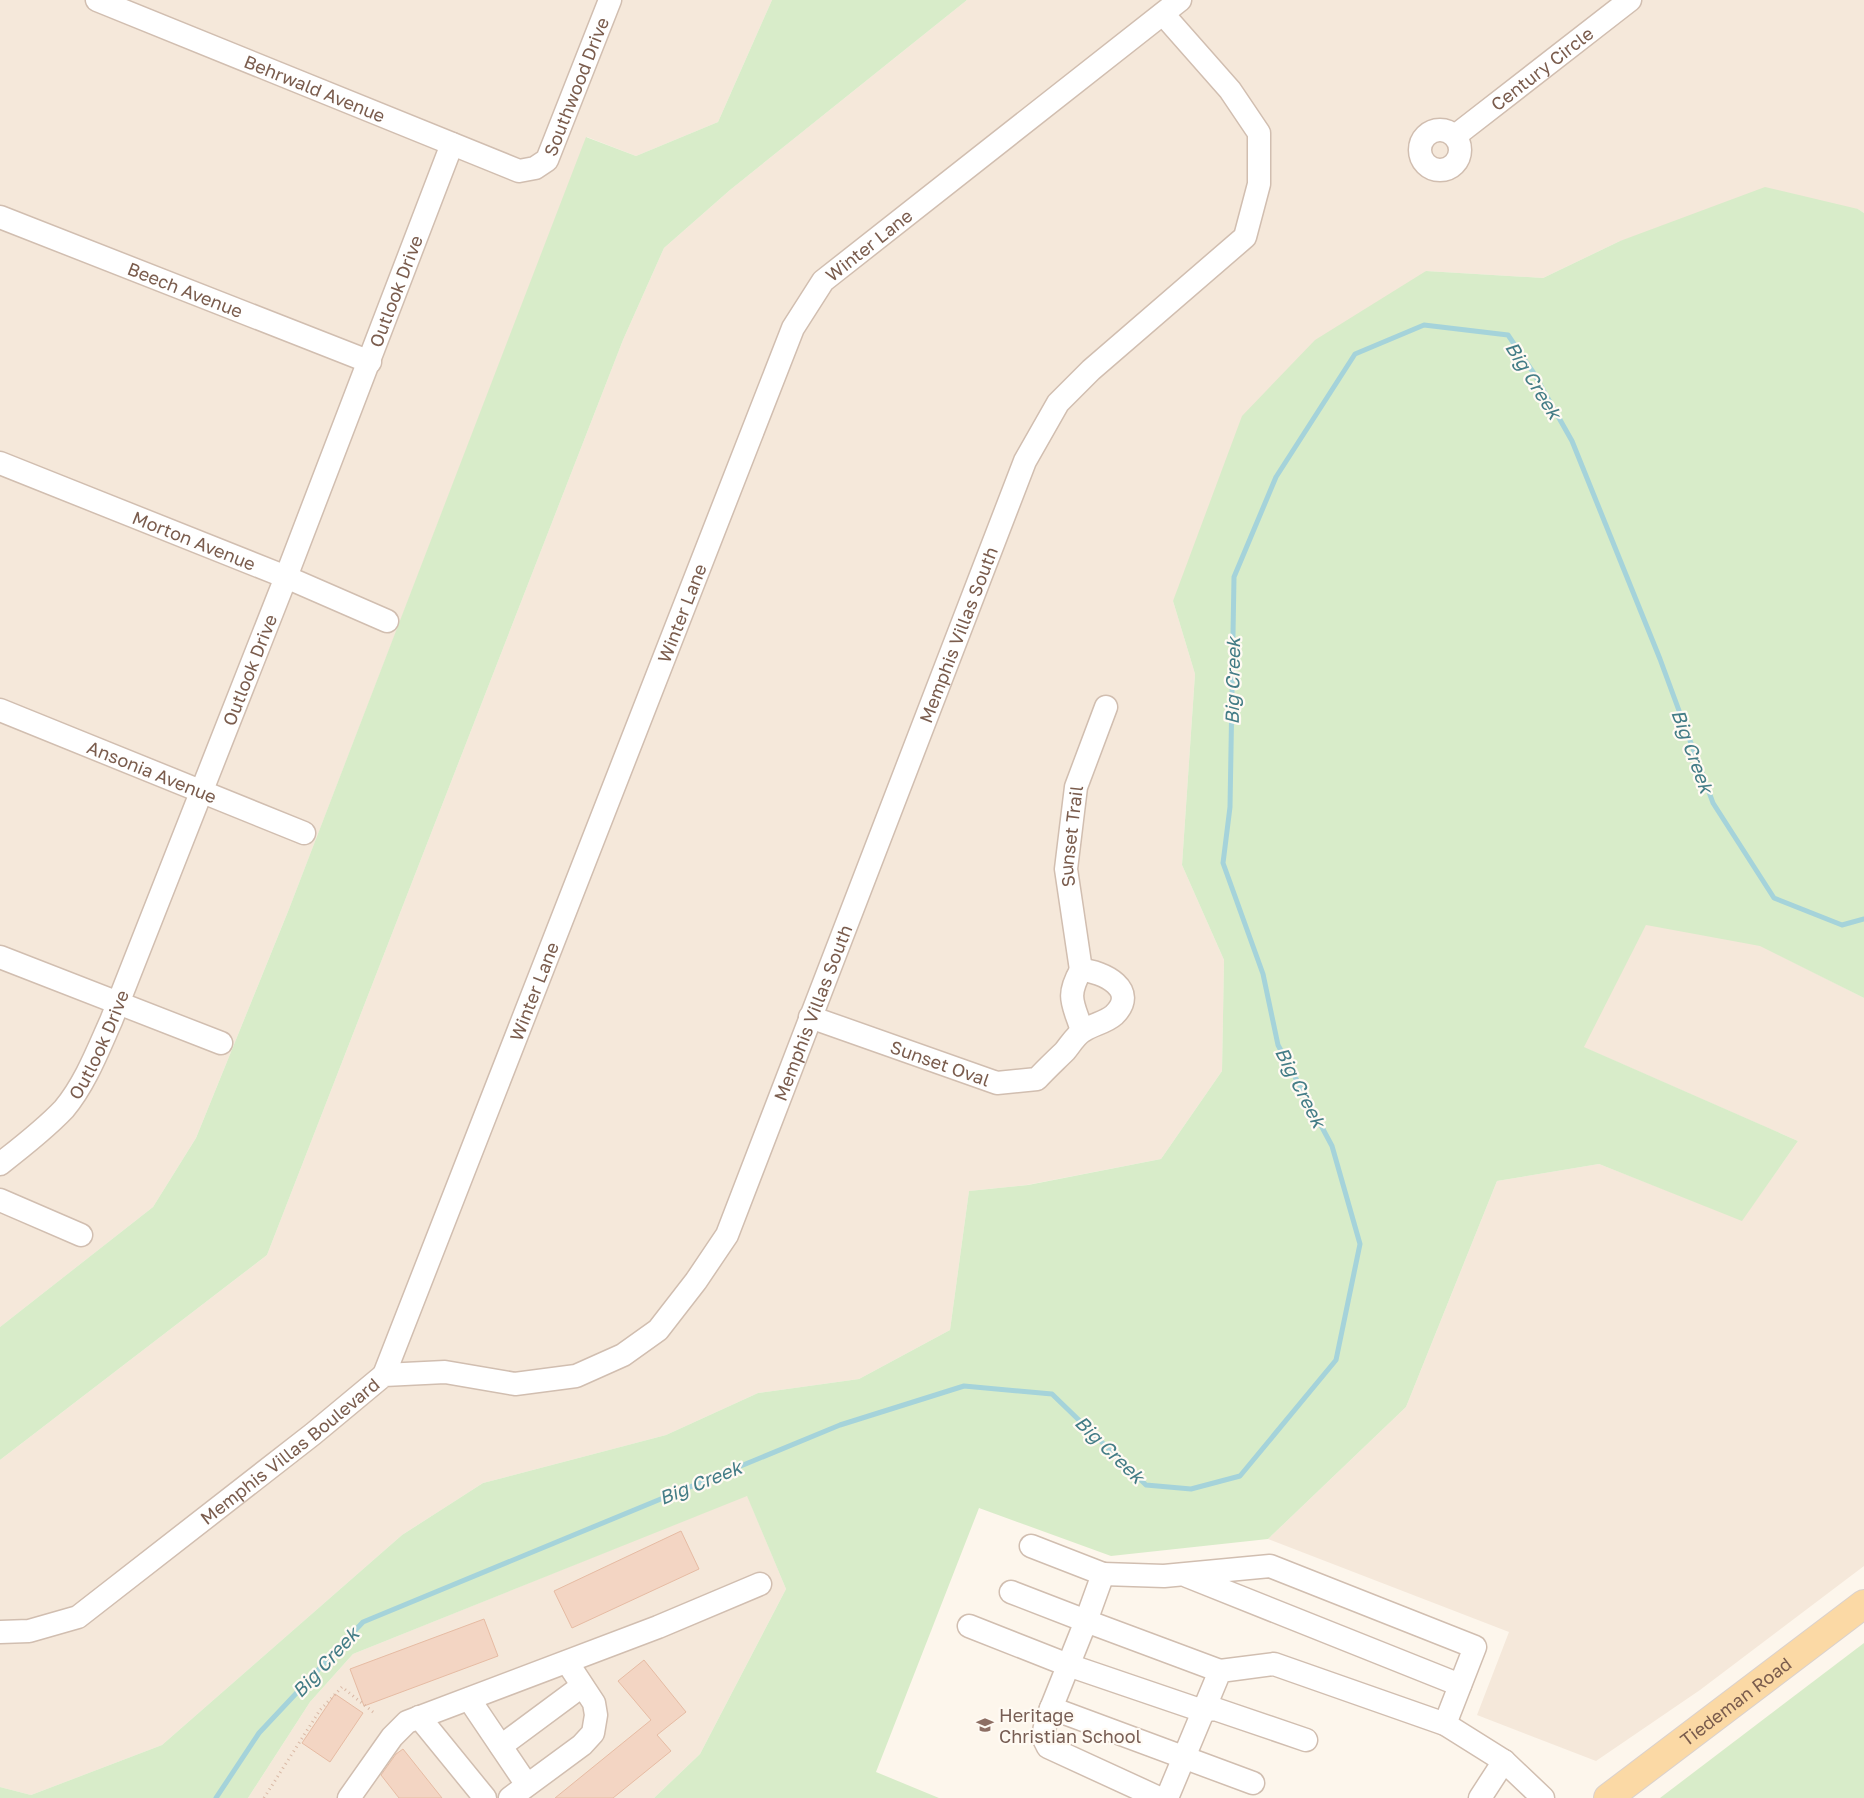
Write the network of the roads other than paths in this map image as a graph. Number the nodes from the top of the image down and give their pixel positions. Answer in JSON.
{"nodes":[{"id":1,"x":96,"y":0,"type":"edge"},
{"id":2,"x":610,"y":0,"type":"edge"},
{"id":3,"x":1630,"y":0,"type":"edge"},
{"id":4,"x":1172,"y":7,"type":"edge"},
{"id":5,"x":1455,"y":136,"type":"dead end"},
{"id":6,"x":452,"y":144,"type":"junction"},
{"id":7,"x":535,"y":168,"type":"joint"},
{"id":8,"x":0,"y":217,"type":"edge"},
{"id":9,"x":370,"y":362,"type":"junction"},
{"id":10,"x":0,"y":463,"type":"edge"},
{"id":11,"x":286,"y":578,"type":"junction"},
{"id":12,"x":387,"y":621,"type":"dead end"},
{"id":13,"x":1106,"y":708,"type":"dead end"},
{"id":14,"x":0,"y":710,"type":"edge"},
{"id":15,"x":200,"y":790,"type":"junction"},
{"id":16,"x":304,"y":833,"type":"dead end"},
{"id":17,"x":0,"y":957,"type":"edge"},
{"id":18,"x":1081,"y":970,"type":"junction"},
{"id":19,"x":118,"y":1005,"type":"junction"},
{"id":20,"x":810,"y":1017,"type":"junction"},
{"id":21,"x":1082,"y":1031,"type":"junction"},
{"id":22,"x":221,"y":1043,"type":"dead end"},
{"id":23,"x":0,"y":1164,"type":"edge"},
{"id":24,"x":0,"y":1200,"type":"edge"},
{"id":25,"x":82,"y":1235,"type":"dead end"},
{"id":26,"x":658,"y":1330,"type":"joint"},
{"id":27,"x":384,"y":1375,"type":"junction"},
{"id":28,"x":1031,"y":1546,"type":"dead end"},
{"id":29,"x":1102,"y":1574,"type":"junction"},
{"id":30,"x":1182,"y":1574,"type":"junction"},
{"id":31,"x":760,"y":1584,"type":"dead end"},
{"id":32,"x":1011,"y":1592,"type":"dead end"},
{"id":33,"x":1864,"y":1604,"type":"edge"},
{"id":34,"x":1086,"y":1621,"type":"junction"},
{"id":35,"x":968,"y":1626,"type":"dead end"},
{"id":36,"x":0,"y":1632,"type":"edge"},
{"id":37,"x":567,"y":1662,"type":"junction"},
{"id":38,"x":1068,"y":1665,"type":"junction"},
{"id":39,"x":1220,"y":1671,"type":"junction"},
{"id":40,"x":1460,"y":1685,"type":"junction"},
{"id":41,"x":582,"y":1686,"type":"junction"},
{"id":42,"x":469,"y":1699,"type":"junction"},
{"id":43,"x":1051,"y":1708,"type":"junction"},
{"id":44,"x":1203,"y":1710,"type":"junction"},
{"id":45,"x":419,"y":1717,"type":"junction"},
{"id":46,"x":1444,"y":1724,"type":"junction"},
{"id":47,"x":1306,"y":1740,"type":"dead end"},
{"id":48,"x":501,"y":1746,"type":"junction"},
{"id":49,"x":1184,"y":1758,"type":"junction"},
{"id":50,"x":1504,"y":1761,"type":"junction"},
{"id":51,"x":1253,"y":1782,"type":"dead end"},
{"id":52,"x":519,"y":1792,"type":"edge"},
{"id":53,"x":350,"y":1798,"type":"edge"},
{"id":54,"x":485,"y":1798,"type":"edge"},
{"id":55,"x":1159,"y":1798,"type":"edge"},
{"id":56,"x":1167,"y":1798,"type":"edge"},
{"id":57,"x":1480,"y":1798,"type":"edge"},
{"id":58,"x":1543,"y":1798,"type":"edge"},
{"id":59,"x":1608,"y":1798,"type":"edge"}],
"edges":[{"from":1,"to":6,"type":"street","name":"Behrwald Avenue"},
{"from":2,"to":7,"type":"street","name":"Southwood Drive"},
{"from":3,"to":5,"type":"street","name":"Century Circle"},
{"from":4,"to":20,"type":"street","name":"Memphis Villas South"},
{"from":4,"to":27,"type":"street","name":"Winter Lane"},
{"from":6,"to":7,"type":"street","name":"Behrwald Avenue"},
{"from":6,"to":9,"type":"street","name":"Outlook Drive"},
{"from":8,"to":9,"type":"street","name":"Beech Avenue"},
{"from":9,"to":11,"type":"street","name":"Outlook Drive"},
{"from":10,"to":11,"type":"street","name":"Morton Avenue"},
{"from":11,"to":12,"type":"street","name":"Morton Avenue"},
{"from":11,"to":15,"type":"street","name":"Outlook Drive"},
{"from":13,"to":18,"type":"street","name":"Sunset Trail"},
{"from":14,"to":15,"type":"street","name":"Ansonia Avenue"},
{"from":15,"to":16,"type":"street","name":"Ansonia Avenue"},
{"from":15,"to":19,"type":"street","name":"Outlook Drive"},
{"from":17,"to":19,"type":"street"},
{"from":18,"to":21,"type":"street"},
{"from":18,"to":21,"type":"street","name":"Sunset Oval"},
{"from":19,"to":22,"type":"street"},
{"from":19,"to":23,"type":"street","name":"Outlook Drive"},
{"from":20,"to":21,"type":"street","name":"Sunset Oval"},
{"from":20,"to":26,"type":"street","name":"Memphis Villas South"},
{"from":24,"to":25,"type":"street"},
{"from":26,"to":27,"type":"street","name":"Memphis Villas Boulevard"},
{"from":27,"to":36,"type":"street","name":"Memphis Villas Boulevard"},
{"from":28,"to":29,"type":"street"},
{"from":29,"to":30,"type":"street"},
{"from":29,"to":34,"type":"street"},
{"from":30,"to":40,"type":"street"},
{"from":30,"to":40,"type":"street"},
{"from":31,"to":37,"type":"street"},
{"from":32,"to":34,"type":"street"},
{"from":33,"to":59,"type":"main road","name":"Tiedeman Road"},
{"from":34,"to":38,"type":"street"},
{"from":34,"to":39,"type":"street"},
{"from":35,"to":38,"type":"street"},
{"from":37,"to":41,"type":"street"},
{"from":37,"to":42,"type":"street"},
{"from":38,"to":43,"type":"street"},
{"from":38,"to":44,"type":"street"},
{"from":39,"to":44,"type":"street"},
{"from":39,"to":46,"type":"street"},
{"from":40,"to":46,"type":"street"},
{"from":41,"to":48,"type":"street"},
{"from":41,"to":52,"type":"street"},
{"from":42,"to":45,"type":"street"},
{"from":42,"to":48,"type":"street"},
{"from":43,"to":49,"type":"street"},
{"from":43,"to":55,"type":"street"},
{"from":44,"to":47,"type":"street"},
{"from":44,"to":49,"type":"street"},
{"from":45,"to":53,"type":"street"},
{"from":45,"to":54,"type":"street"},
{"from":46,"to":50,"type":"street"},
{"from":48,"to":52,"type":"street"},
{"from":49,"to":51,"type":"street"},
{"from":49,"to":56,"type":"street"},
{"from":50,"to":57,"type":"street"},
{"from":50,"to":58,"type":"street"}]}
